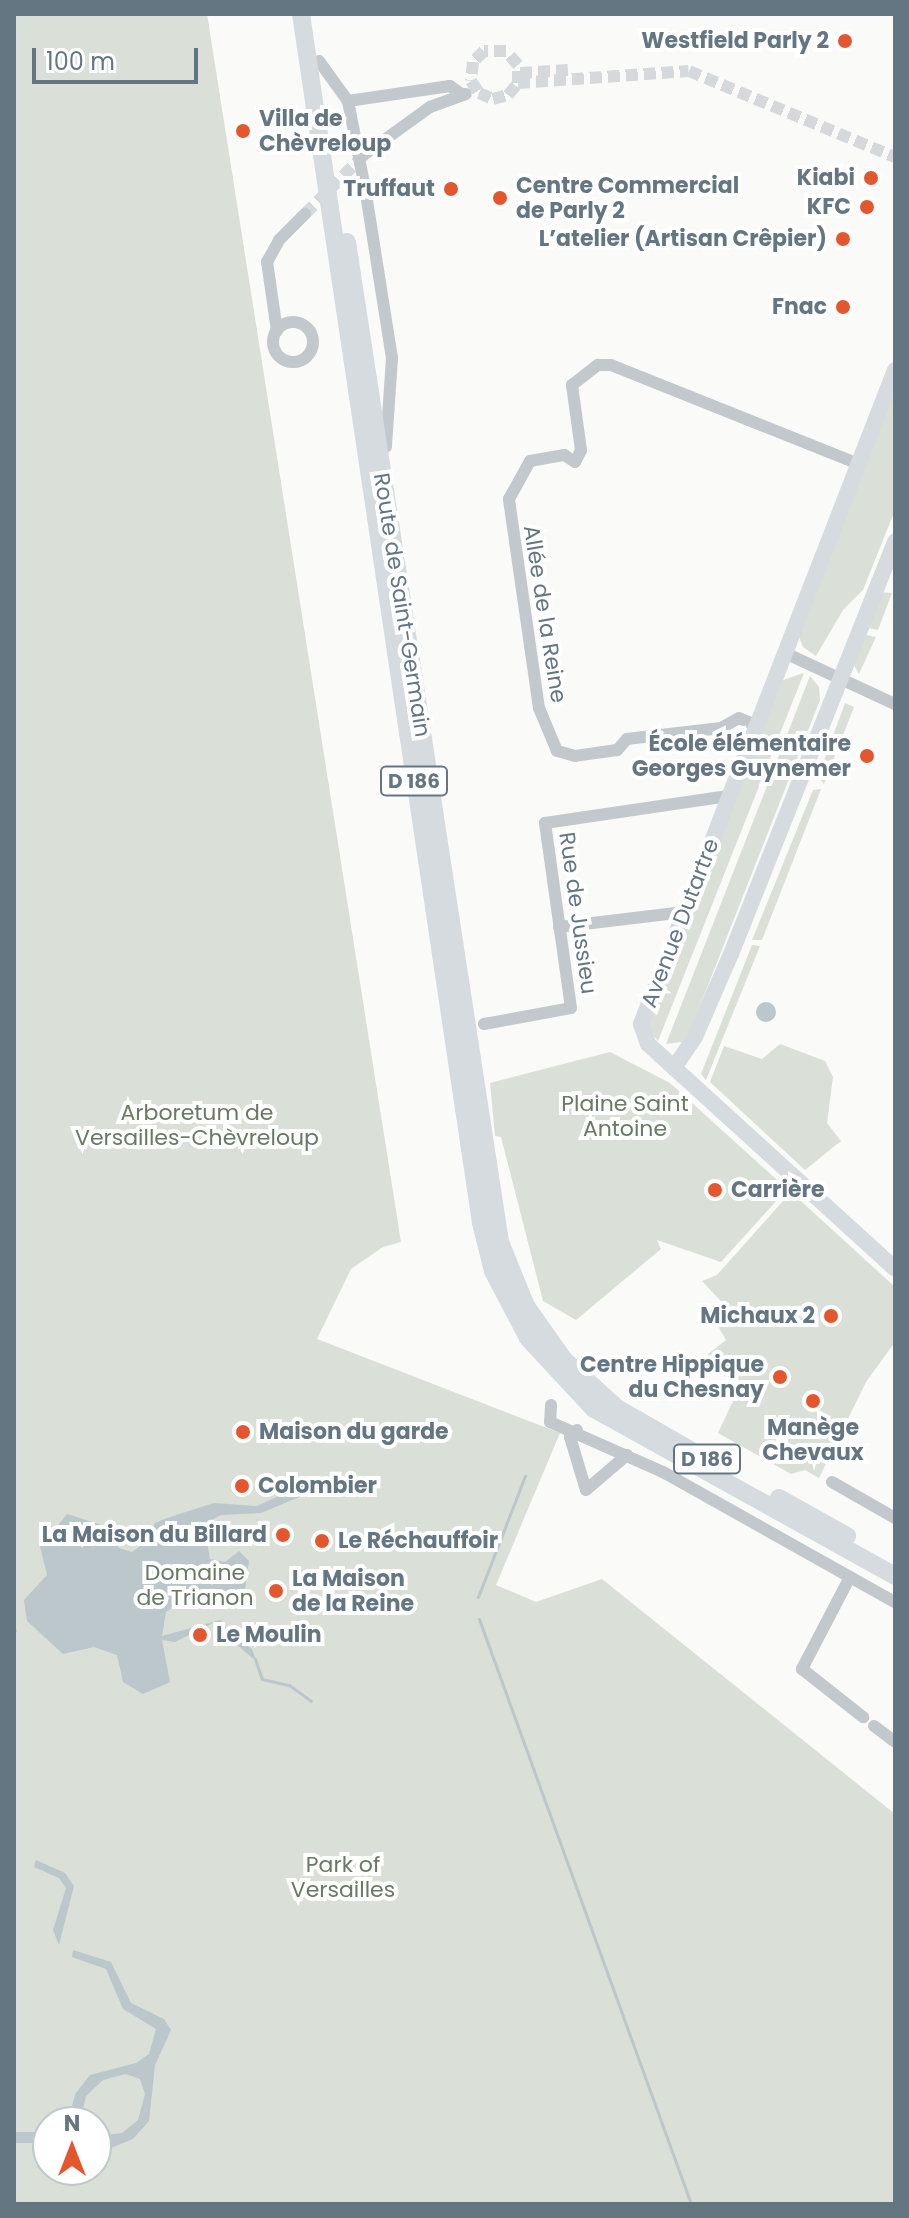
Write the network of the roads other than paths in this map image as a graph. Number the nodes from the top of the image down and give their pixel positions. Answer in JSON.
{"nodes":[{"id":1,"x":301,"y":14,"type":"edge"},
{"id":2,"x":312,"y":14,"type":"edge"},
{"id":3,"x":319,"y":61,"type":"junction"},
{"id":4,"x":348,"y":101,"type":"junction"},
{"id":5,"x":365,"y":154,"type":"tunnel mouth"},
{"id":6,"x":305,"y":214,"type":"tunnel mouth"},
{"id":7,"x":275,"y":310,"type":"junction"},
{"id":8,"x":292,"y":322,"type":"junction"},
{"id":9,"x":277,"y":331,"type":"junction"},
{"id":10,"x":895,"y":370,"type":"edge"},
{"id":11,"x":380,"y":460,"type":"junction"},
{"id":12,"x":856,"y":463,"type":"junction"},
{"id":13,"x":894,"y":546,"type":"edge"},
{"id":14,"x":785,"y":653,"type":"junction"},
{"id":15,"x":842,"y":677,"type":"junction"},
{"id":16,"x":895,"y":704,"type":"edge"},
{"id":17,"x":756,"y":725,"type":"junction"},
{"id":18,"x":728,"y":796,"type":"junction"},
{"id":19,"x":684,"y":912,"type":"junction"},
{"id":20,"x":559,"y":927,"type":"junction"},
{"id":21,"x":484,"y":1024,"type":"dead end"},
{"id":22,"x":674,"y":1068,"type":"junction"},
{"id":23,"x":895,"y":1269,"type":"edge"},
{"id":24,"x":551,"y":1405,"type":"dead end"},
{"id":25,"x":577,"y":1430,"type":"junction"},
{"id":26,"x":627,"y":1455,"type":"junction"},
{"id":27,"x":832,"y":1482,"type":"dead end"},
{"id":28,"x":895,"y":1518,"type":"edge"},
{"id":29,"x":895,"y":1563,"type":"edge"},
{"id":30,"x":895,"y":1576,"type":"edge"},
{"id":31,"x":850,"y":1577,"type":"junction"},
{"id":32,"x":895,"y":1602,"type":"edge"},
{"id":33,"x":895,"y":1742,"type":"edge"}],
"edges":[{"from":1,"to":30,"type":"main road","name":"Route de Saint-Germain","number":"D 186"},
{"from":2,"to":3,"type":"main road","name":"Route de Saint-Germain","number":"D 186"},
{"from":3,"to":4,"type":"street"},
{"from":3,"to":11,"type":"main road","name":"Route de Saint-Germain","number":"D 186"},
{"from":4,"to":5,"type":"street"},
{"from":4,"to":11,"type":"street"},
{"from":6,"to":7,"type":"street"},
{"from":7,"to":8,"type":"street"},
{"from":7,"to":9,"type":"street"},
{"from":8,"to":9,"type":"street"},
{"from":8,"to":9,"type":"street"},
{"from":10,"to":12,"type":"main road","name":"Avenue Dutartre"},
{"from":11,"to":29,"type":"main road","name":"Route de Saint-Germain","number":"D 186"},
{"from":12,"to":14,"type":"main road","name":"Avenue Dutartre"},
{"from":12,"to":17,"type":"street","name":"Allée de la Reine"},
{"from":13,"to":15,"type":"main road"},
{"from":14,"to":15,"type":"street"},
{"from":14,"to":17,"type":"main road","name":"Avenue Dutartre"},
{"from":15,"to":16,"type":"street"},
{"from":15,"to":22,"type":"main road"},
{"from":17,"to":18,"type":"main road","name":"Avenue Dutartre"},
{"from":18,"to":19,"type":"main road","name":"Avenue Dutartre"},
{"from":18,"to":20,"type":"street","name":"Rue de Jussieu"},
{"from":19,"to":20,"type":"street"},
{"from":19,"to":22,"type":"main road","name":"Avenue Dutartre"},
{"from":20,"to":21,"type":"street","name":"Rue de Jussieu"},
{"from":22,"to":23,"type":"main road","name":"Avenue Dutartre"},
{"from":24,"to":25,"type":"street"},
{"from":25,"to":26,"type":"street"},
{"from":25,"to":26,"type":"street"},
{"from":26,"to":31,"type":"street"},
{"from":27,"to":28,"type":"street"},
{"from":31,"to":32,"type":"street"},
{"from":31,"to":33,"type":"street"}]}
